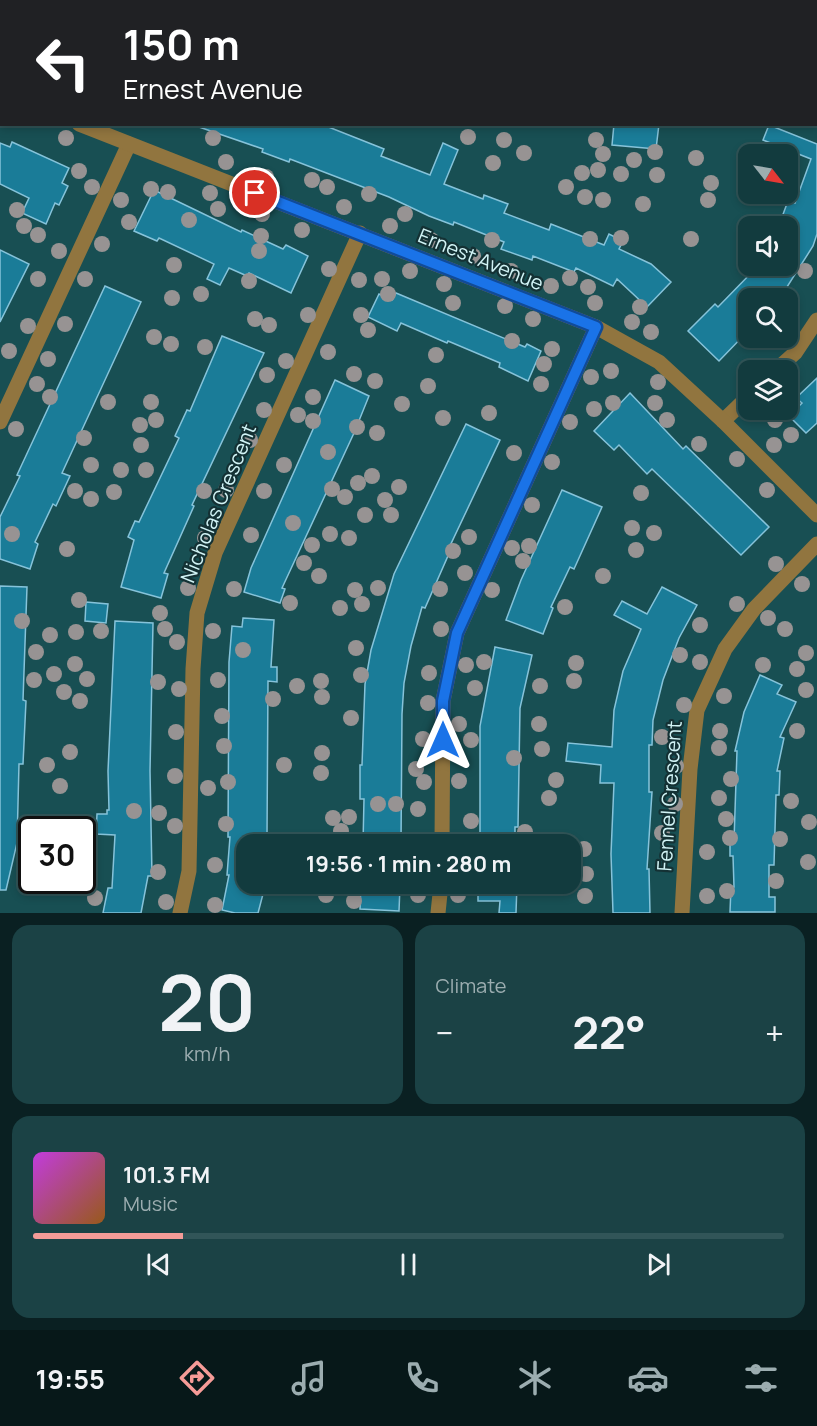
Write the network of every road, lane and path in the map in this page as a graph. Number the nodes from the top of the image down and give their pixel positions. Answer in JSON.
{"nodes":[{"id":1,"x":84,"y":126,"type":"edge"},
{"id":2,"x":129,"y":144,"type":"junction"},
{"id":3,"x":360,"y":233,"type":"junction"},
{"id":4,"x":817,"y":320,"type":"edge"},
{"id":5,"x":596,"y":327,"type":"junction"},
{"id":6,"x":788,"y":360,"type":"edge"},
{"id":7,"x":738,"y":407,"type":"edge"},
{"id":8,"x":723,"y":421,"type":"junction"},
{"id":9,"x":0,"y":422,"type":"edge"},
{"id":10,"x":817,"y":515,"type":"edge"},
{"id":11,"x":817,"y":544,"type":"edge"},
{"id":12,"x":442,"y":834,"type":"edge"},
{"id":13,"x":440,"y":894,"type":"edge"},
{"id":14,"x":180,"y":913,"type":"edge"},
{"id":15,"x":438,"y":913,"type":"edge"},
{"id":16,"x":682,"y":913,"type":"edge"}],
"edges":[{"from":1,"to":2,"type":"street","name":"Ernest Avenue"},
{"from":2,"to":3,"type":"street","name":"Ernest Avenue"},
{"from":2,"to":9,"type":"street"},
{"from":3,"to":5,"type":"street","name":"Ernest Avenue"},
{"from":3,"to":14,"type":"street","name":"Nicholas Crescent"},
{"from":4,"to":6,"type":"street"},
{"from":5,"to":8,"type":"street","name":"Ernest Avenue"},
{"from":5,"to":12,"type":"street"},
{"from":7,"to":8,"type":"street"},
{"from":8,"to":10,"type":"street","name":"Ernest Avenue"},
{"from":11,"to":16,"type":"street","name":"Fennel Crescent"},
{"from":13,"to":15,"type":"street"}]}
